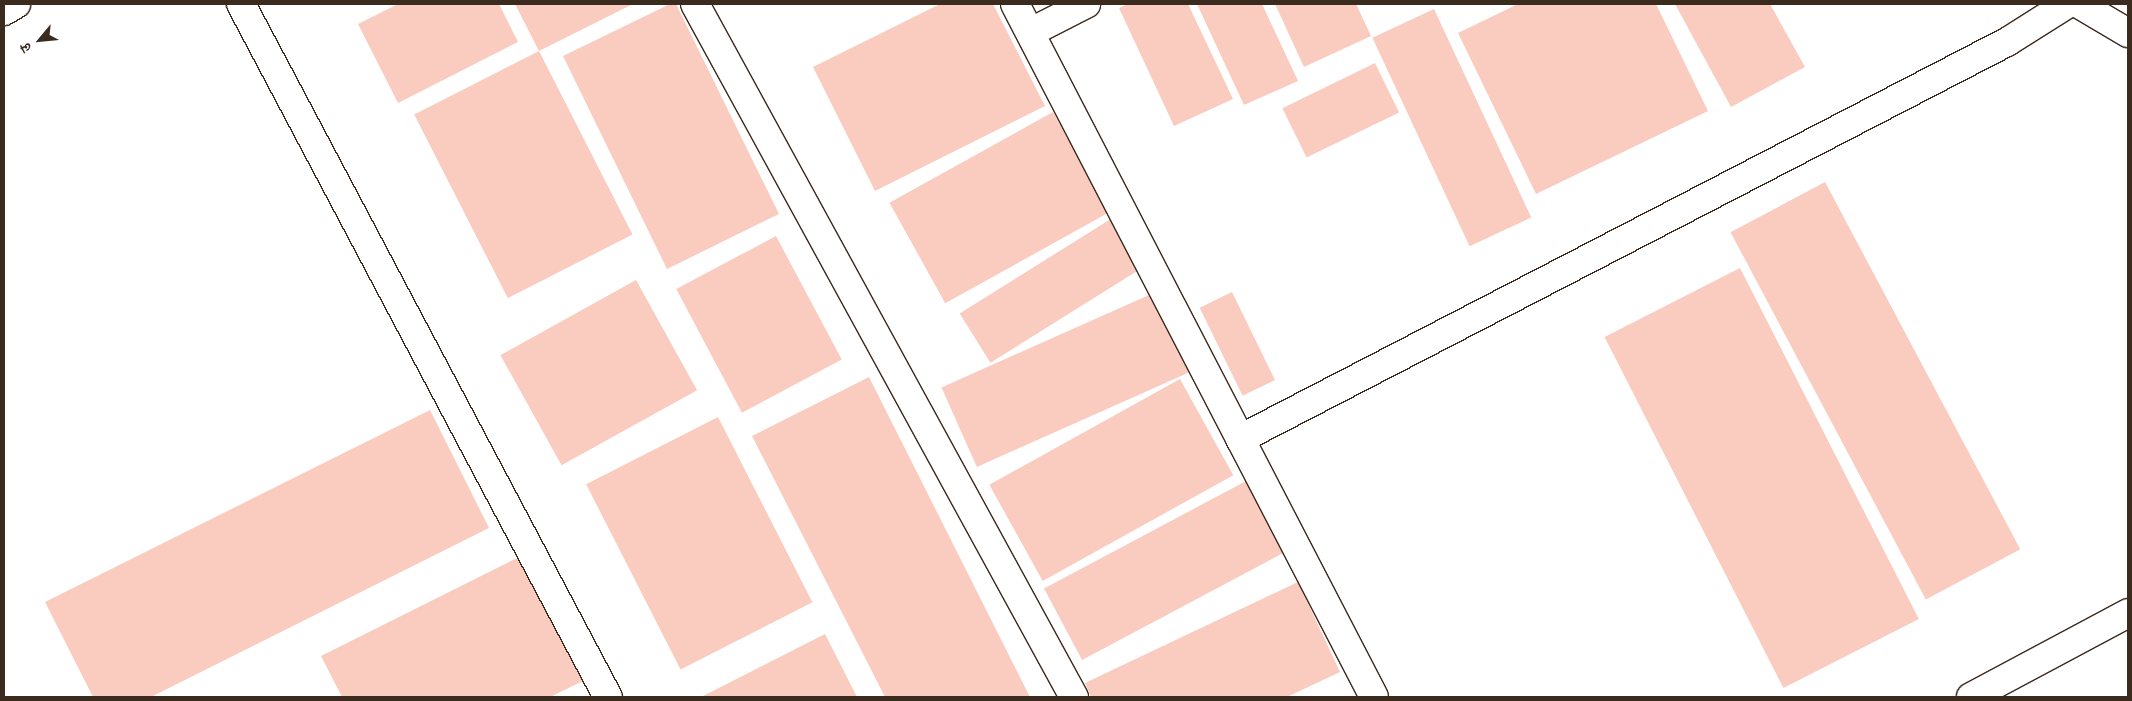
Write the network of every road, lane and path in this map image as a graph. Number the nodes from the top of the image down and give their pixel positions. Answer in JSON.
{"nodes":[{"id":1,"x":16,"y":4,"type":"edge"},
{"id":2,"x":241,"y":4,"type":"edge"},
{"id":3,"x":695,"y":4,"type":"edge"},
{"id":4,"x":1015,"y":4,"type":"edge"},
{"id":5,"x":1086,"y":4,"type":"edge"},
{"id":6,"x":2067,"y":4,"type":"edge"},
{"id":7,"x":2079,"y":4,"type":"edge"},
{"id":8,"x":4,"y":11,"type":"edge"},
{"id":9,"x":1031,"y":32,"type":"junction"},
{"id":10,"x":2128,"y":33,"type":"edge"},
{"id":11,"x":1240,"y":439,"type":"junction"},
{"id":12,"x":2128,"y":613,"type":"edge"},
{"id":13,"x":608,"y":697,"type":"edge"},
{"id":14,"x":1074,"y":697,"type":"edge"},
{"id":15,"x":1374,"y":697,"type":"edge"},
{"id":16,"x":1972,"y":697,"type":"edge"}],
"edges":[{"from":1,"to":8,"type":"street"},
{"from":2,"to":13,"type":"street"},
{"from":3,"to":14,"type":"street"},
{"from":4,"to":9,"type":"street"},
{"from":5,"to":9,"type":"street"},
{"from":6,"to":11,"type":"street"},
{"from":7,"to":10,"type":"street"},
{"from":9,"to":11,"type":"street"},
{"from":11,"to":15,"type":"street"},
{"from":12,"to":16,"type":"street"}]}
